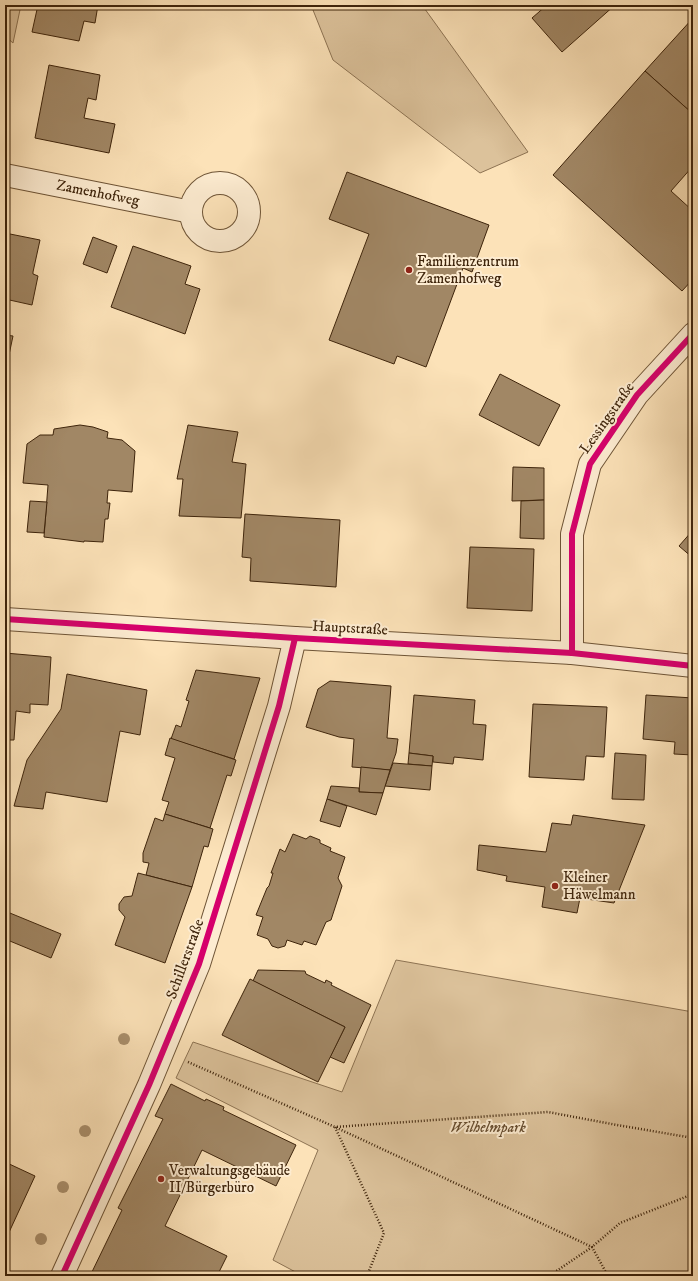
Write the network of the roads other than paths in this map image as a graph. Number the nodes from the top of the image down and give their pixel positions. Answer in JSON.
{"nodes":[{"id":1,"x":5,"y":174,"type":"edge"},
{"id":2,"x":191,"y":212,"type":"dead end"},
{"id":3,"x":693,"y":334,"type":"edge"},
{"id":4,"x":5,"y":619,"type":"edge"},
{"id":5,"x":295,"y":638,"type":"junction"},
{"id":6,"x":572,"y":653,"type":"junction"},
{"id":7,"x":693,"y":666,"type":"edge"},
{"id":8,"x":62,"y":1276,"type":"edge"}],
"edges":[{"from":1,"to":2,"type":"street","name":"Zamenhofweg"},
{"from":3,"to":6,"type":"street","name":"Lessingstraße"},
{"from":4,"to":5,"type":"street","name":"Hauptstraße"},
{"from":5,"to":6,"type":"street","name":"Hauptstraße"},
{"from":5,"to":8,"type":"street","name":"Schillerstraße"},
{"from":6,"to":7,"type":"street","name":"Hauptstraße"}]}
